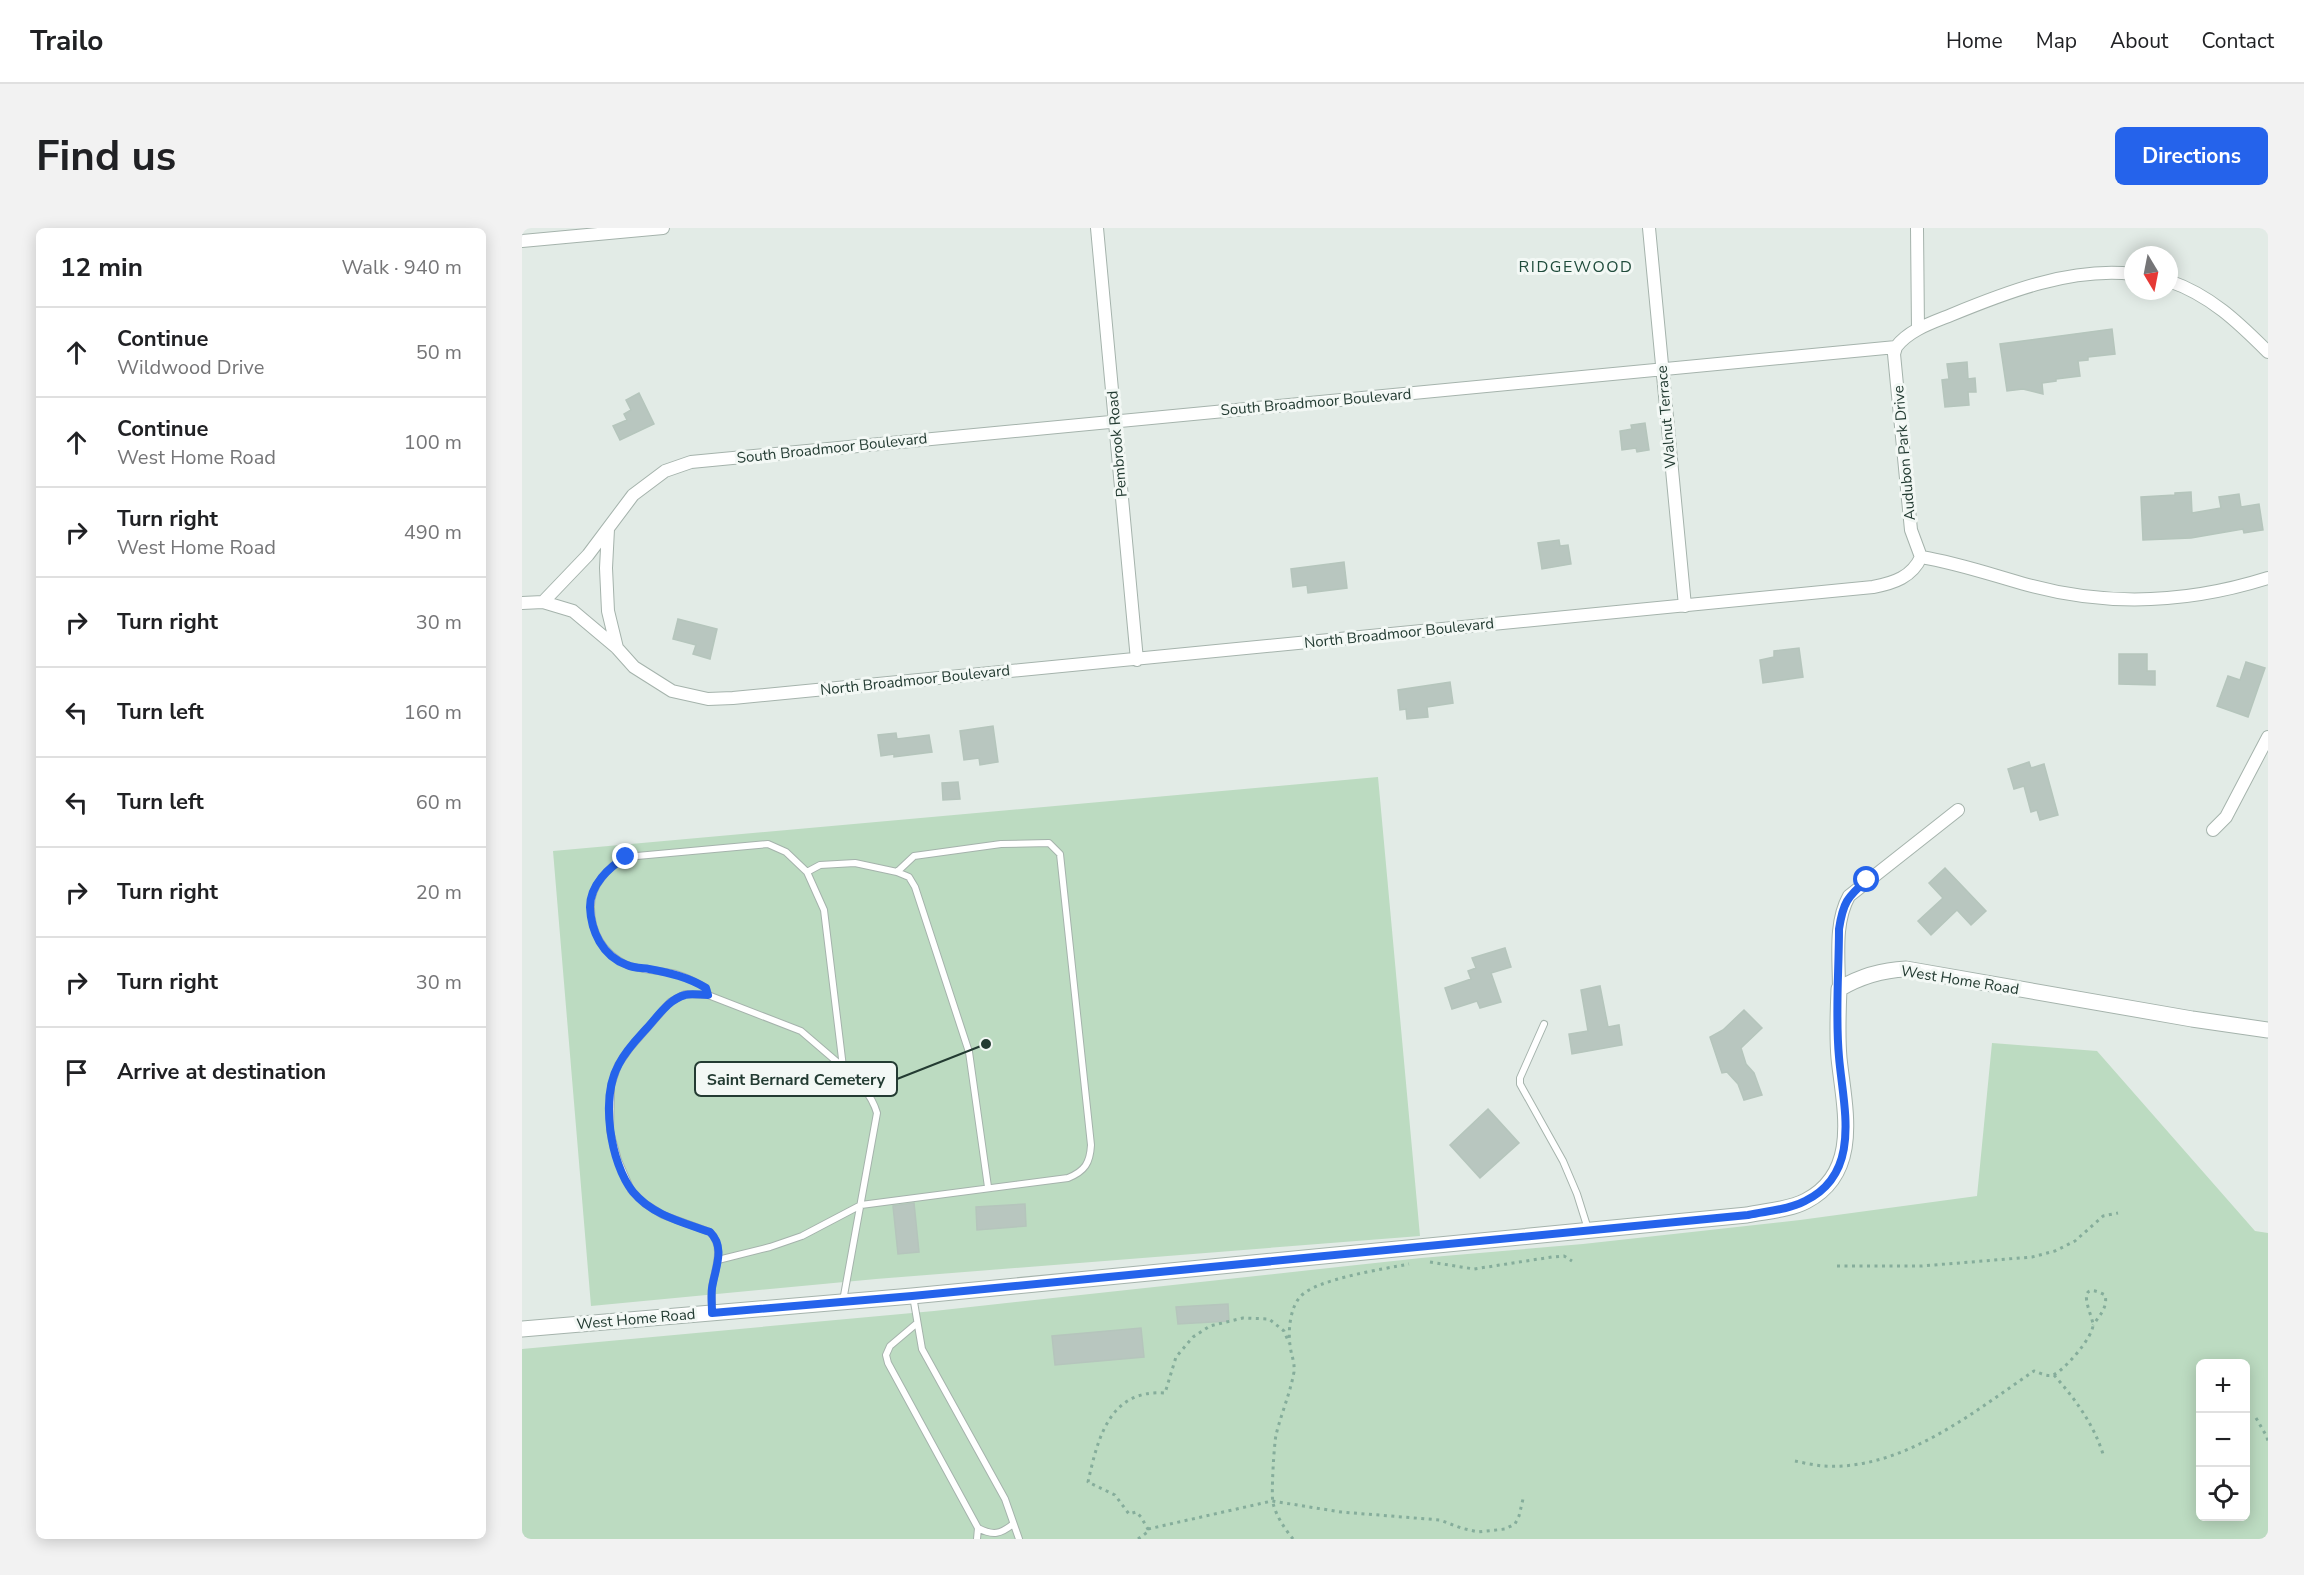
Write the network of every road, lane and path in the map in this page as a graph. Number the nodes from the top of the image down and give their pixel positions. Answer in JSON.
{"nodes":[{"id":1,"x":552,"y":228,"type":"edge"},
{"id":2,"x":663,"y":228,"type":"edge"},
{"id":3,"x":1096,"y":228,"type":"edge"},
{"id":4,"x":1648,"y":228,"type":"edge"},
{"id":5,"x":1917,"y":228,"type":"edge"},
{"id":6,"x":575,"y":235,"type":"junction"},
{"id":7,"x":522,"y":241,"type":"edge"},
{"id":8,"x":2124,"y":274,"type":"edge"},
{"id":9,"x":2178,"y":284,"type":"edge"},
{"id":10,"x":1918,"y":329,"type":"junction"},
{"id":11,"x":1896,"y":347,"type":"junction"},
{"id":12,"x":2268,"y":352,"type":"edge"},
{"id":13,"x":1662,"y":369,"type":"junction"},
{"id":14,"x":1115,"y":421,"type":"junction"},
{"id":15,"x":608,"y":530,"type":"junction"},
{"id":16,"x":1921,"y":557,"type":"junction"},
{"id":17,"x":2268,"y":578,"type":"edge"},
{"id":18,"x":543,"y":602,"type":"junction"},
{"id":19,"x":522,"y":603,"type":"edge"},
{"id":20,"x":1685,"y":606,"type":"junction"},
{"id":21,"x":617,"y":648,"type":"junction"},
{"id":22,"x":1137,"y":660,"type":"junction"},
{"id":23,"x":2268,"y":736,"type":"edge"},
{"id":24,"x":1958,"y":810,"type":"dead end"},
{"id":25,"x":2213,"y":830,"type":"dead end"},
{"id":26,"x":807,"y":872,"type":"junction"},
{"id":27,"x":897,"y":872,"type":"junction"},
{"id":28,"x":1839,"y":988,"type":"junction"},
{"id":29,"x":708,"y":995,"type":"junction"},
{"id":30,"x":1544,"y":1024,"type":"dead end"},
{"id":31,"x":2268,"y":1030,"type":"edge"},
{"id":32,"x":843,"y":1067,"type":"junction"},
{"id":33,"x":988,"y":1187,"type":"junction"},
{"id":34,"x":861,"y":1205,"type":"junction"},
{"id":35,"x":2118,"y":1213,"type":"dead end"},
{"id":36,"x":1588,"y":1229,"type":"junction"},
{"id":37,"x":718,"y":1260,"type":"junction"},
{"id":38,"x":1426,"y":1261,"type":"dead end"},
{"id":39,"x":1572,"y":1261,"type":"dead end"},
{"id":40,"x":1418,"y":1263,"type":"dead end"},
{"id":41,"x":1837,"y":1266,"type":"dead end"},
{"id":42,"x":912,"y":1296,"type":"junction"},
{"id":43,"x":843,"y":1302,"type":"junction"},
{"id":44,"x":712,"y":1313,"type":"junction"},
{"id":45,"x":916,"y":1324,"type":"junction"},
{"id":46,"x":2093,"y":1325,"type":"junction"},
{"id":47,"x":522,"y":1329,"type":"edge"},
{"id":48,"x":1290,"y":1345,"type":"junction"},
{"id":49,"x":2054,"y":1375,"type":"junction"},
{"id":50,"x":2256,"y":1418,"type":"dead end"},
{"id":51,"x":2268,"y":1443,"type":"edge"},
{"id":52,"x":2103,"y":1454,"type":"dead end"},
{"id":53,"x":1795,"y":1461,"type":"dead end"},
{"id":54,"x":1523,"y":1499,"type":"dead end"},
{"id":55,"x":1272,"y":1501,"type":"junction"},
{"id":56,"x":1013,"y":1524,"type":"junction"},
{"id":57,"x":978,"y":1528,"type":"junction"},
{"id":58,"x":1148,"y":1529,"type":"junction"},
{"id":59,"x":977,"y":1539,"type":"edge"},
{"id":60,"x":1019,"y":1539,"type":"edge"},
{"id":61,"x":1138,"y":1539,"type":"edge"},
{"id":62,"x":1293,"y":1539,"type":"edge"}],
"edges":[{"from":1,"to":6,"type":"street"},
{"from":2,"to":6,"type":"street"},
{"from":3,"to":14,"type":"street","name":"Pembrook Road"},
{"from":4,"to":13,"type":"street","name":"Walnut Terrace"},
{"from":5,"to":10,"type":"street"},
{"from":6,"to":7,"type":"street"},
{"from":8,"to":10,"type":"street"},
{"from":9,"to":12,"type":"street"},
{"from":10,"to":11,"type":"street"},
{"from":11,"to":13,"type":"street","name":"South Broadmoor Boulevard"},
{"from":11,"to":16,"type":"street","name":"Audubon Park Drive"},
{"from":13,"to":14,"type":"street","name":"South Broadmoor Boulevard"},
{"from":13,"to":20,"type":"street","name":"Walnut Terrace"},
{"from":14,"to":15,"type":"street","name":"South Broadmoor Boulevard"},
{"from":14,"to":22,"type":"street","name":"Pembrook Road"},
{"from":15,"to":18,"type":"street","name":"South Broadmoor Boulevard"},
{"from":15,"to":21,"type":"street"},
{"from":16,"to":17,"type":"street"},
{"from":16,"to":20,"type":"street","name":"North Broadmoor Boulevard"},
{"from":18,"to":19,"type":"street","name":"North Broadmoor Boulevard"},
{"from":18,"to":21,"type":"street","name":"North Broadmoor Boulevard"},
{"from":20,"to":22,"type":"street","name":"North Broadmoor Boulevard"},
{"from":21,"to":22,"type":"street","name":"North Broadmoor Boulevard"},
{"from":23,"to":25,"type":"street"},
{"from":24,"to":28,"type":"street"},
{"from":26,"to":27,"type":"lane"},
{"from":26,"to":29,"type":"lane"},
{"from":26,"to":32,"type":"lane"},
{"from":27,"to":33,"type":"lane"},
{"from":27,"to":33,"type":"lane"},
{"from":28,"to":31,"type":"street","name":"West Home Road"},
{"from":28,"to":36,"type":"street","name":"West Home Road"},
{"from":29,"to":32,"type":"lane"},
{"from":29,"to":37,"type":"lane"},
{"from":30,"to":36,"type":"lane"},
{"from":32,"to":34,"type":"lane"},
{"from":33,"to":34,"type":"lane"},
{"from":34,"to":37,"type":"lane"},
{"from":34,"to":43,"type":"lane"},
{"from":35,"to":41,"type":"path"},
{"from":36,"to":42,"type":"street","name":"West Home Road"},
{"from":37,"to":44,"type":"lane"},
{"from":38,"to":39,"type":"path"},
{"from":40,"to":48,"type":"path"},
{"from":42,"to":43,"type":"street","name":"West Home Road"},
{"from":42,"to":45,"type":"lane"},
{"from":43,"to":44,"type":"street","name":"West Home Road"},
{"from":44,"to":47,"type":"street","name":"West Home Road"},
{"from":45,"to":56,"type":"lane"},
{"from":45,"to":57,"type":"lane"},
{"from":46,"to":46,"type":"path"},
{"from":46,"to":49,"type":"path"},
{"from":48,"to":55,"type":"path"},
{"from":48,"to":58,"type":"path"},
{"from":49,"to":52,"type":"path"},
{"from":49,"to":53,"type":"path"},
{"from":50,"to":51,"type":"path"},
{"from":54,"to":55,"type":"path"},
{"from":55,"to":58,"type":"path"},
{"from":55,"to":62,"type":"path"},
{"from":56,"to":57,"type":"lane"},
{"from":56,"to":60,"type":"lane"},
{"from":57,"to":59,"type":"lane"},
{"from":58,"to":61,"type":"path"}]}
